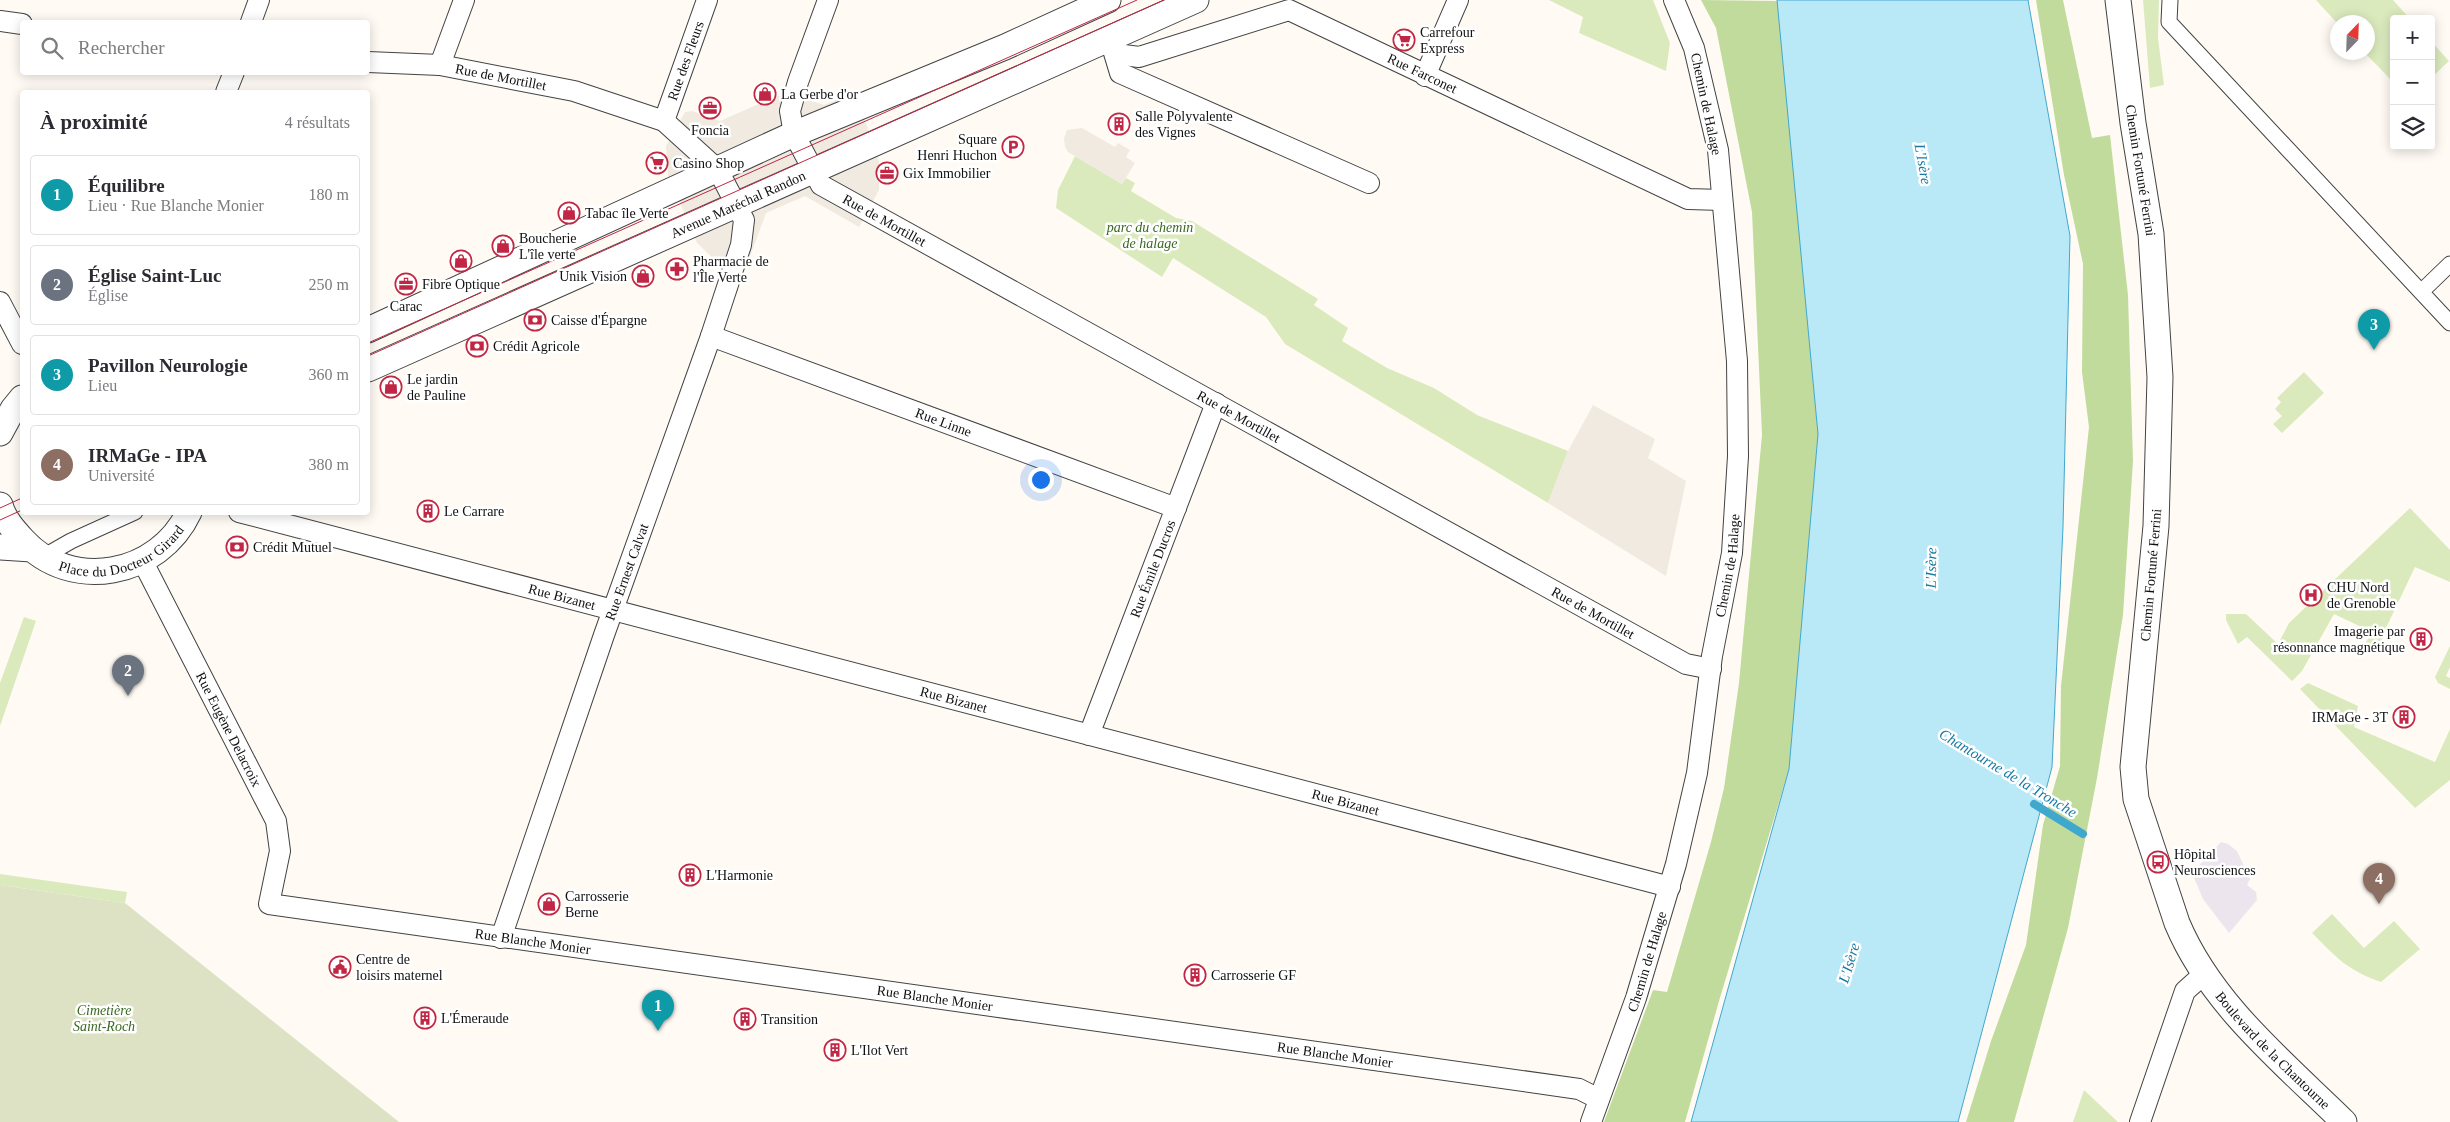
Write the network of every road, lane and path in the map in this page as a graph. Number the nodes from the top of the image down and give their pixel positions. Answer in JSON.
{"nodes":[{"id":1,"x":259,"y":0,"type":"edge"},
{"id":2,"x":464,"y":0,"type":"edge"},
{"id":3,"x":706,"y":0,"type":"edge"},
{"id":4,"x":828,"y":0,"type":"edge"},
{"id":5,"x":1108,"y":0,"type":"edge"},
{"id":6,"x":1196,"y":0,"type":"edge"},
{"id":7,"x":1458,"y":0,"type":"edge"},
{"id":8,"x":1674,"y":0,"type":"edge"},
{"id":9,"x":2118,"y":0,"type":"edge"},
{"id":10,"x":2170,"y":0,"type":"edge"},
{"id":11,"x":0,"y":20,"type":"edge"},
{"id":12,"x":252,"y":20,"type":"edge"},
{"id":13,"x":20,"y":24,"type":"edge"},
{"id":14,"x":1112,"y":46,"type":"junction"},
{"id":15,"x":370,"y":62,"type":"edge"},
{"id":16,"x":440,"y":65,"type":"junction"},
{"id":17,"x":233,"y":75,"type":"edge"},
{"id":18,"x":1425,"y":76,"type":"junction"},
{"id":19,"x":227,"y":90,"type":"edge"},
{"id":20,"x":664,"y":121,"type":"junction"},
{"id":21,"x":794,"y":134,"type":"junction"},
{"id":22,"x":718,"y":170,"type":"junction"},
{"id":23,"x":815,"y":171,"type":"junction"},
{"id":24,"x":1369,"y":183,"type":"dead end"},
{"id":25,"x":1722,"y":200,"type":"junction"},
{"id":26,"x":737,"y":206,"type":"junction"},
{"id":27,"x":2450,"y":264,"type":"edge"},
{"id":28,"x":2421,"y":292,"type":"junction"},
{"id":29,"x":0,"y":302,"type":"edge"},
{"id":30,"x":2450,"y":323,"type":"edge"},
{"id":31,"x":370,"y":329,"type":"edge"},
{"id":32,"x":710,"y":336,"type":"junction"},
{"id":33,"x":20,"y":340,"type":"edge"},
{"id":34,"x":370,"y":368,"type":"edge"},
{"id":35,"x":20,"y":400,"type":"edge"},
{"id":36,"x":1216,"y":404,"type":"junction"},
{"id":37,"x":0,"y":433,"type":"edge"},
{"id":38,"x":0,"y":505,"type":"edge"},
{"id":39,"x":1176,"y":508,"type":"junction"},
{"id":40,"x":128,"y":515,"type":"edge"},
{"id":41,"x":189,"y":515,"type":"edge"},
{"id":42,"x":250,"y":515,"type":"edge"},
{"id":43,"x":0,"y":547,"type":"edge"},
{"id":44,"x":37,"y":553,"type":"junction"},
{"id":45,"x":143,"y":562,"type":"junction"},
{"id":46,"x":613,"y":610,"type":"junction"},
{"id":47,"x":1711,"y":669,"type":"junction"},
{"id":48,"x":1089,"y":735,"type":"junction"},
{"id":49,"x":1670,"y":887,"type":"junction"},
{"id":50,"x":269,"y":904,"type":"joint"},
{"id":51,"x":501,"y":938,"type":"junction"},
{"id":52,"x":2204,"y":974,"type":"junction"},
{"id":53,"x":1599,"y":1099,"type":"junction"},
{"id":54,"x":1591,"y":1122,"type":"edge"},
{"id":55,"x":2140,"y":1122,"type":"edge"},
{"id":56,"x":2344,"y":1122,"type":"edge"}],
"edges":[{"from":1,"to":12,"type":"street"},
{"from":2,"to":16,"type":"street"},
{"from":3,"to":20,"type":"street","name":"Rue des Fleurs"},
{"from":4,"to":21,"type":"street"},
{"from":5,"to":21,"type":"street"},
{"from":6,"to":14,"type":"street","name":"Avenue Maréchal Randon"},
{"from":7,"to":18,"type":"street"},
{"from":8,"to":25,"type":"street","name":"Chemin de Halage"},
{"from":9,"to":52,"type":"street","name":"Chemin Fortuné Ferrini"},
{"from":10,"to":28,"type":"street"},
{"from":11,"to":13,"type":"street"},
{"from":14,"to":18,"type":"street","name":"Rue Farconet"},
{"from":14,"to":23,"type":"street","name":"Avenue Maréchal Randon"},
{"from":14,"to":24,"type":"street"},
{"from":15,"to":16,"type":"street","name":"Rue de Mortillet"},
{"from":16,"to":20,"type":"street","name":"Rue de Mortillet"},
{"from":17,"to":19,"type":"street"},
{"from":18,"to":25,"type":"street","name":"Rue Farconet"},
{"from":20,"to":22,"type":"street","name":"Rue de Mortillet"},
{"from":21,"to":22,"type":"street"},
{"from":21,"to":23,"type":"street","name":"Rue de Mortillet"},
{"from":22,"to":26,"type":"street","name":"Rue de Mortillet"},
{"from":22,"to":31,"type":"street"},
{"from":23,"to":26,"type":"street","name":"Avenue Maréchal Randon"},
{"from":23,"to":36,"type":"street","name":"Rue de Mortillet"},
{"from":25,"to":47,"type":"street","name":"Chemin de Halage"},
{"from":26,"to":32,"type":"street","name":"Rue Ernest Calvat"},
{"from":26,"to":34,"type":"street","name":"Avenue Maréchal Randon"},
{"from":27,"to":28,"type":"street"},
{"from":28,"to":30,"type":"street"},
{"from":29,"to":33,"type":"street"},
{"from":32,"to":39,"type":"street","name":"Rue Linne"},
{"from":32,"to":46,"type":"street","name":"Rue Ernest Calvat"},
{"from":35,"to":37,"type":"street"},
{"from":36,"to":39,"type":"street","name":"Rue Émile Ducros"},
{"from":36,"to":47,"type":"street","name":"Rue de Mortillet"},
{"from":38,"to":44,"type":"street","name":"Place du Docteur Girard"},
{"from":39,"to":48,"type":"street","name":"Rue Émile Ducros"},
{"from":40,"to":44,"type":"street","name":"Place du Docteur Girard"},
{"from":41,"to":45,"type":"street","name":"Place du Docteur Girard"},
{"from":42,"to":46,"type":"street","name":"Rue Bizanet"},
{"from":43,"to":44,"type":"street"},
{"from":44,"to":45,"type":"street","name":"Place du Docteur Girard"},
{"from":45,"to":50,"type":"street","name":"Rue Eugène Delacroix"},
{"from":46,"to":48,"type":"street","name":"Rue Bizanet"},
{"from":46,"to":51,"type":"street","name":"Rue Ernest Calvat"},
{"from":47,"to":49,"type":"street","name":"Chemin de Halage"},
{"from":48,"to":49,"type":"street","name":"Rue Bizanet"},
{"from":49,"to":53,"type":"street","name":"Chemin de Halage"},
{"from":50,"to":51,"type":"street","name":"Rue Blanche Monier"},
{"from":51,"to":53,"type":"street","name":"Rue Blanche Monier"},
{"from":52,"to":55,"type":"street"},
{"from":52,"to":56,"type":"street","name":"Boulevard de la Chantourne"},
{"from":53,"to":54,"type":"street","name":"Chemin de Halage"}]}
